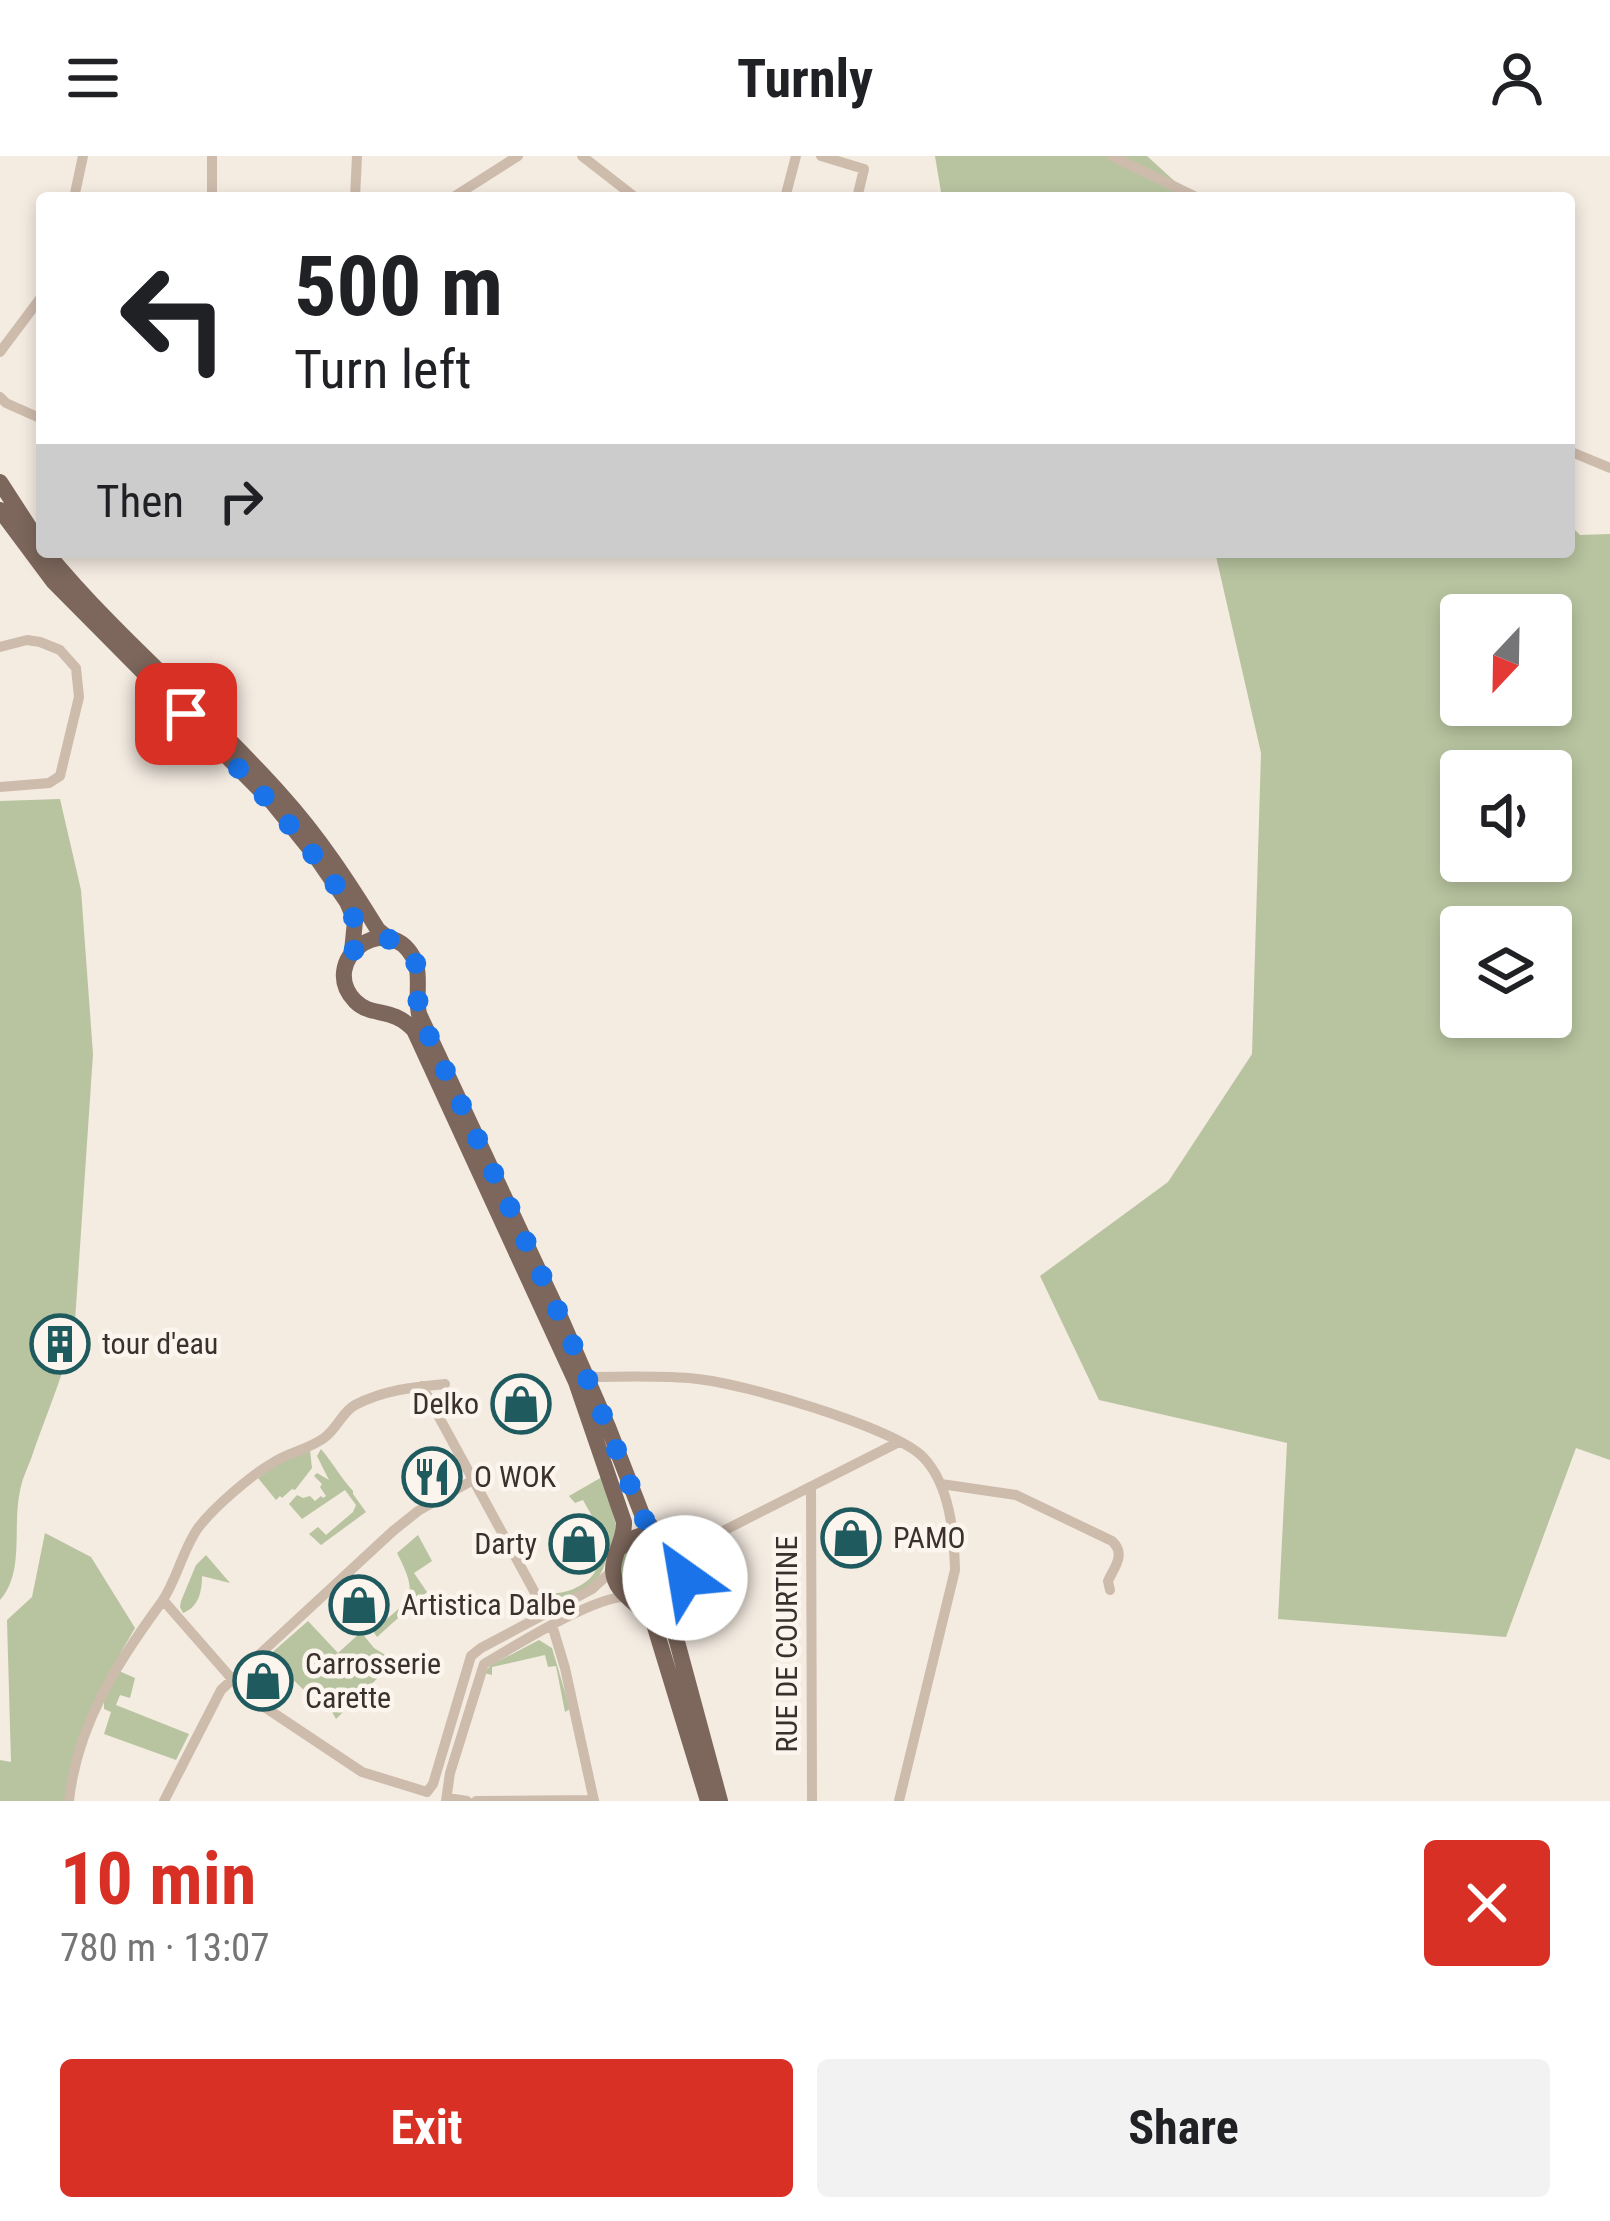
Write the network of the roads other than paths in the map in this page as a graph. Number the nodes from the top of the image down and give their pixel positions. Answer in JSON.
{"nodes":[{"id":1,"x":212,"y":156,"type":"edge"},
{"id":2,"x":358,"y":156,"type":"edge"},
{"id":3,"x":518,"y":156,"type":"edge"},
{"id":4,"x":582,"y":156,"type":"edge"},
{"id":5,"x":796,"y":156,"type":"edge"},
{"id":6,"x":821,"y":156,"type":"edge"},
{"id":7,"x":1112,"y":156,"type":"edge"},
{"id":8,"x":80,"y":158,"type":"edge"},
{"id":9,"x":75,"y":192,"type":"edge"},
{"id":10,"x":212,"y":192,"type":"edge"},
{"id":11,"x":355,"y":192,"type":"edge"},
{"id":12,"x":461,"y":192,"type":"edge"},
{"id":13,"x":629,"y":192,"type":"edge"},
{"id":14,"x":787,"y":192,"type":"edge"},
{"id":15,"x":858,"y":192,"type":"edge"},
{"id":16,"x":1186,"y":192,"type":"edge"},
{"id":17,"x":36,"y":304,"type":"edge"},
{"id":18,"x":0,"y":352,"type":"edge"},
{"id":19,"x":0,"y":397,"type":"edge"},
{"id":20,"x":36,"y":416,"type":"edge"},
{"id":21,"x":1575,"y":454,"type":"edge"},
{"id":22,"x":1610,"y":468,"type":"edge"},
{"id":23,"x":0,"y":482,"type":"edge"},
{"id":24,"x":0,"y":510,"type":"edge"},
{"id":25,"x":36,"y":537,"type":"edge"},
{"id":26,"x":36,"y":558,"type":"edge"},
{"id":27,"x":36,"y":558,"type":"edge"},
{"id":28,"x":52,"y":558,"type":"edge"},
{"id":29,"x":0,"y":647,"type":"edge"},
{"id":30,"x":0,"y":787,"type":"edge"},
{"id":31,"x":389,"y":939,"type":"junction"},
{"id":32,"x":352,"y":952,"type":"junction"},
{"id":33,"x":417,"y":985,"type":"junction"},
{"id":34,"x":384,"y":1012,"type":"junction"},
{"id":35,"x":586,"y":1377,"type":"junction"},
{"id":36,"x":445,"y":1384,"type":"dead end"},
{"id":37,"x":422,"y":1386,"type":"junction"},
{"id":38,"x":899,"y":1442,"type":"junction"},
{"id":39,"x":472,"y":1480,"type":"junction"},
{"id":40,"x":941,"y":1484,"type":"junction"},
{"id":41,"x":811,"y":1487,"type":"junction"},
{"id":42,"x":665,"y":1537,"type":"junction"},
{"id":43,"x":708,"y":1540,"type":"junction"},
{"id":44,"x":620,"y":1548,"type":"junction"},
{"id":45,"x":686,"y":1569,"type":"junction"},
{"id":46,"x":614,"y":1570,"type":"junction"},
{"id":47,"x":1110,"y":1590,"type":"dead end"},
{"id":48,"x":674,"y":1595,"type":"junction"},
{"id":49,"x":630,"y":1599,"type":"junction"},
{"id":50,"x":163,"y":1600,"type":"junction"},
{"id":51,"x":549,"y":1619,"type":"junction"},
{"id":52,"x":232,"y":1678,"type":"junction"},
{"id":53,"x":438,"y":1794,"type":"edge"},
{"id":54,"x":594,"y":1800,"type":"edge"},
{"id":55,"x":69,"y":1801,"type":"edge"},
{"id":56,"x":164,"y":1801,"type":"edge"},
{"id":57,"x":471,"y":1801,"type":"edge"},
{"id":58,"x":707,"y":1801,"type":"edge"},
{"id":59,"x":720,"y":1801,"type":"edge"},
{"id":60,"x":812,"y":1801,"type":"edge"},
{"id":61,"x":899,"y":1801,"type":"edge"}],
"edges":[{"from":1,"to":10,"type":"street"},
{"from":2,"to":11,"type":"street"},
{"from":3,"to":12,"type":"street"},
{"from":4,"to":13,"type":"street"},
{"from":5,"to":14,"type":"street"},
{"from":6,"to":15,"type":"street"},
{"from":7,"to":16,"type":"street"},
{"from":8,"to":9,"type":"street"},
{"from":17,"to":18,"type":"street"},
{"from":19,"to":20,"type":"street"},
{"from":21,"to":22,"type":"street"},
{"from":23,"to":25,"type":"main road"},
{"from":24,"to":26,"type":"main road"},
{"from":27,"to":32,"type":"main road"},
{"from":28,"to":31,"type":"main road"},
{"from":29,"to":30,"type":"street"},
{"from":31,"to":32,"type":"main road"},
{"from":31,"to":33,"type":"main road"},
{"from":32,"to":34,"type":"main road"},
{"from":33,"to":34,"type":"main road"},
{"from":33,"to":35,"type":"main road"},
{"from":34,"to":44,"type":"main road"},
{"from":35,"to":38,"type":"street"},
{"from":35,"to":42,"type":"main road"},
{"from":36,"to":37,"type":"street"},
{"from":37,"to":39,"type":"street"},
{"from":37,"to":50,"type":"street"},
{"from":38,"to":40,"type":"street"},
{"from":38,"to":41,"type":"street"},
{"from":39,"to":51,"type":"street"},
{"from":39,"to":52,"type":"street"},
{"from":40,"to":47,"type":"street"},
{"from":40,"to":61,"type":"street"},
{"from":41,"to":43,"type":"street"},
{"from":41,"to":60,"type":"street","name":"RUE DE COURTINE"},
{"from":42,"to":43,"type":"street"},
{"from":42,"to":44,"type":"main road"},
{"from":42,"to":45,"type":"main road"},
{"from":43,"to":45,"type":"street"},
{"from":44,"to":46,"type":"main road"},
{"from":45,"to":48,"type":"main road"},
{"from":46,"to":49,"type":"main road"},
{"from":46,"to":51,"type":"street"},
{"from":48,"to":49,"type":"main road"},
{"from":48,"to":59,"type":"main road"},
{"from":49,"to":51,"type":"street"},
{"from":49,"to":58,"type":"main road"},
{"from":50,"to":52,"type":"street"},
{"from":50,"to":55,"type":"street"},
{"from":51,"to":53,"type":"street"},
{"from":51,"to":54,"type":"street"},
{"from":52,"to":53,"type":"street"},
{"from":52,"to":56,"type":"street"},
{"from":53,"to":57,"type":"street"},
{"from":54,"to":57,"type":"street"}]}
